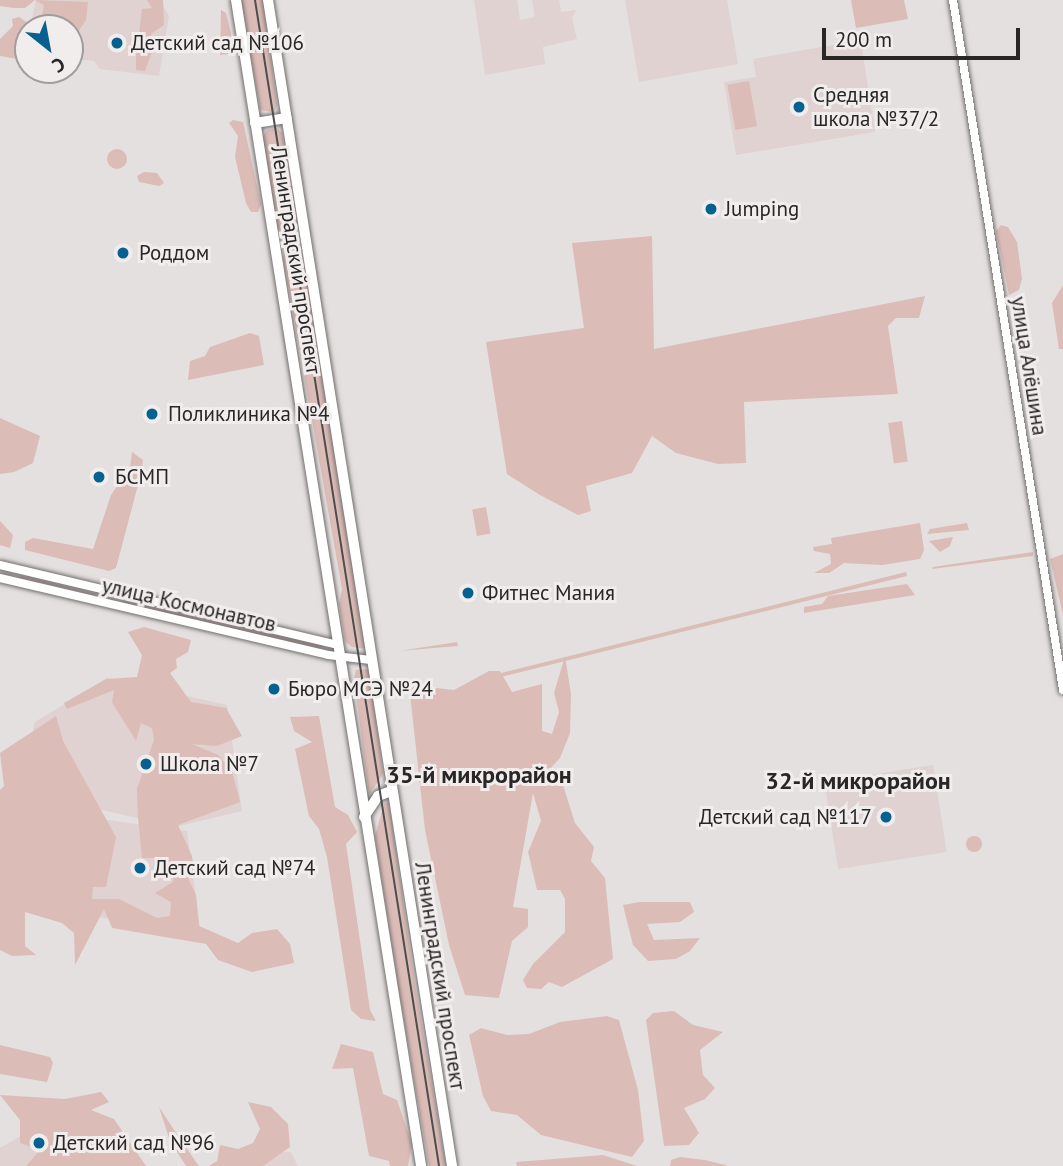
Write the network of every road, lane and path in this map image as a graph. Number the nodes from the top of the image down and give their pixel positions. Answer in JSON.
{"nodes":[{"id":1,"x":236,"y":0,"type":"edge"},
{"id":2,"x":268,"y":0,"type":"edge"},
{"id":3,"x":953,"y":0,"type":"edge"},
{"id":4,"x":287,"y":118,"type":"junction"},
{"id":5,"x":255,"y":123,"type":"junction"},
{"id":6,"x":0,"y":565,"type":"edge"},
{"id":7,"x":0,"y":578,"type":"edge"},
{"id":8,"x":339,"y":645,"type":"junction"},
{"id":9,"x":342,"y":657,"type":"junction"},
{"id":10,"x":371,"y":660,"type":"junction"},
{"id":11,"x":1063,"y":690,"type":"edge"},
{"id":12,"x":391,"y":791,"type":"junction"},
{"id":13,"x":364,"y":817,"type":"junction"},
{"id":14,"x":421,"y":1166,"type":"edge"},
{"id":15,"x":452,"y":1166,"type":"edge"}],
"edges":[{"from":1,"to":5,"type":"main road","name":"Ленинградский проспект"},
{"from":2,"to":4,"type":"main road","name":"Ленинградский проспект"},
{"from":3,"to":11,"type":"street","name":"улица Алёшина"},
{"from":4,"to":5,"type":"main road"},
{"from":4,"to":10,"type":"main road","name":"Ленинградский проспект"},
{"from":5,"to":8,"type":"main road","name":"Ленинградский проспект"},
{"from":6,"to":8,"type":"street","name":"улица Космонавтов"},
{"from":7,"to":9,"type":"street","name":"улица Космонавтов"},
{"from":8,"to":9,"type":"main road","name":"Ленинградский проспект"},
{"from":9,"to":10,"type":"street","name":"улица Космонавтов"},
{"from":9,"to":13,"type":"main road","name":"Ленинградский проспект"},
{"from":10,"to":12,"type":"main road","name":"Ленинградский проспект"},
{"from":12,"to":13,"type":"main road"},
{"from":12,"to":15,"type":"main road","name":"Ленинградский проспект"},
{"from":13,"to":14,"type":"main road","name":"Ленинградский проспект"}]}
